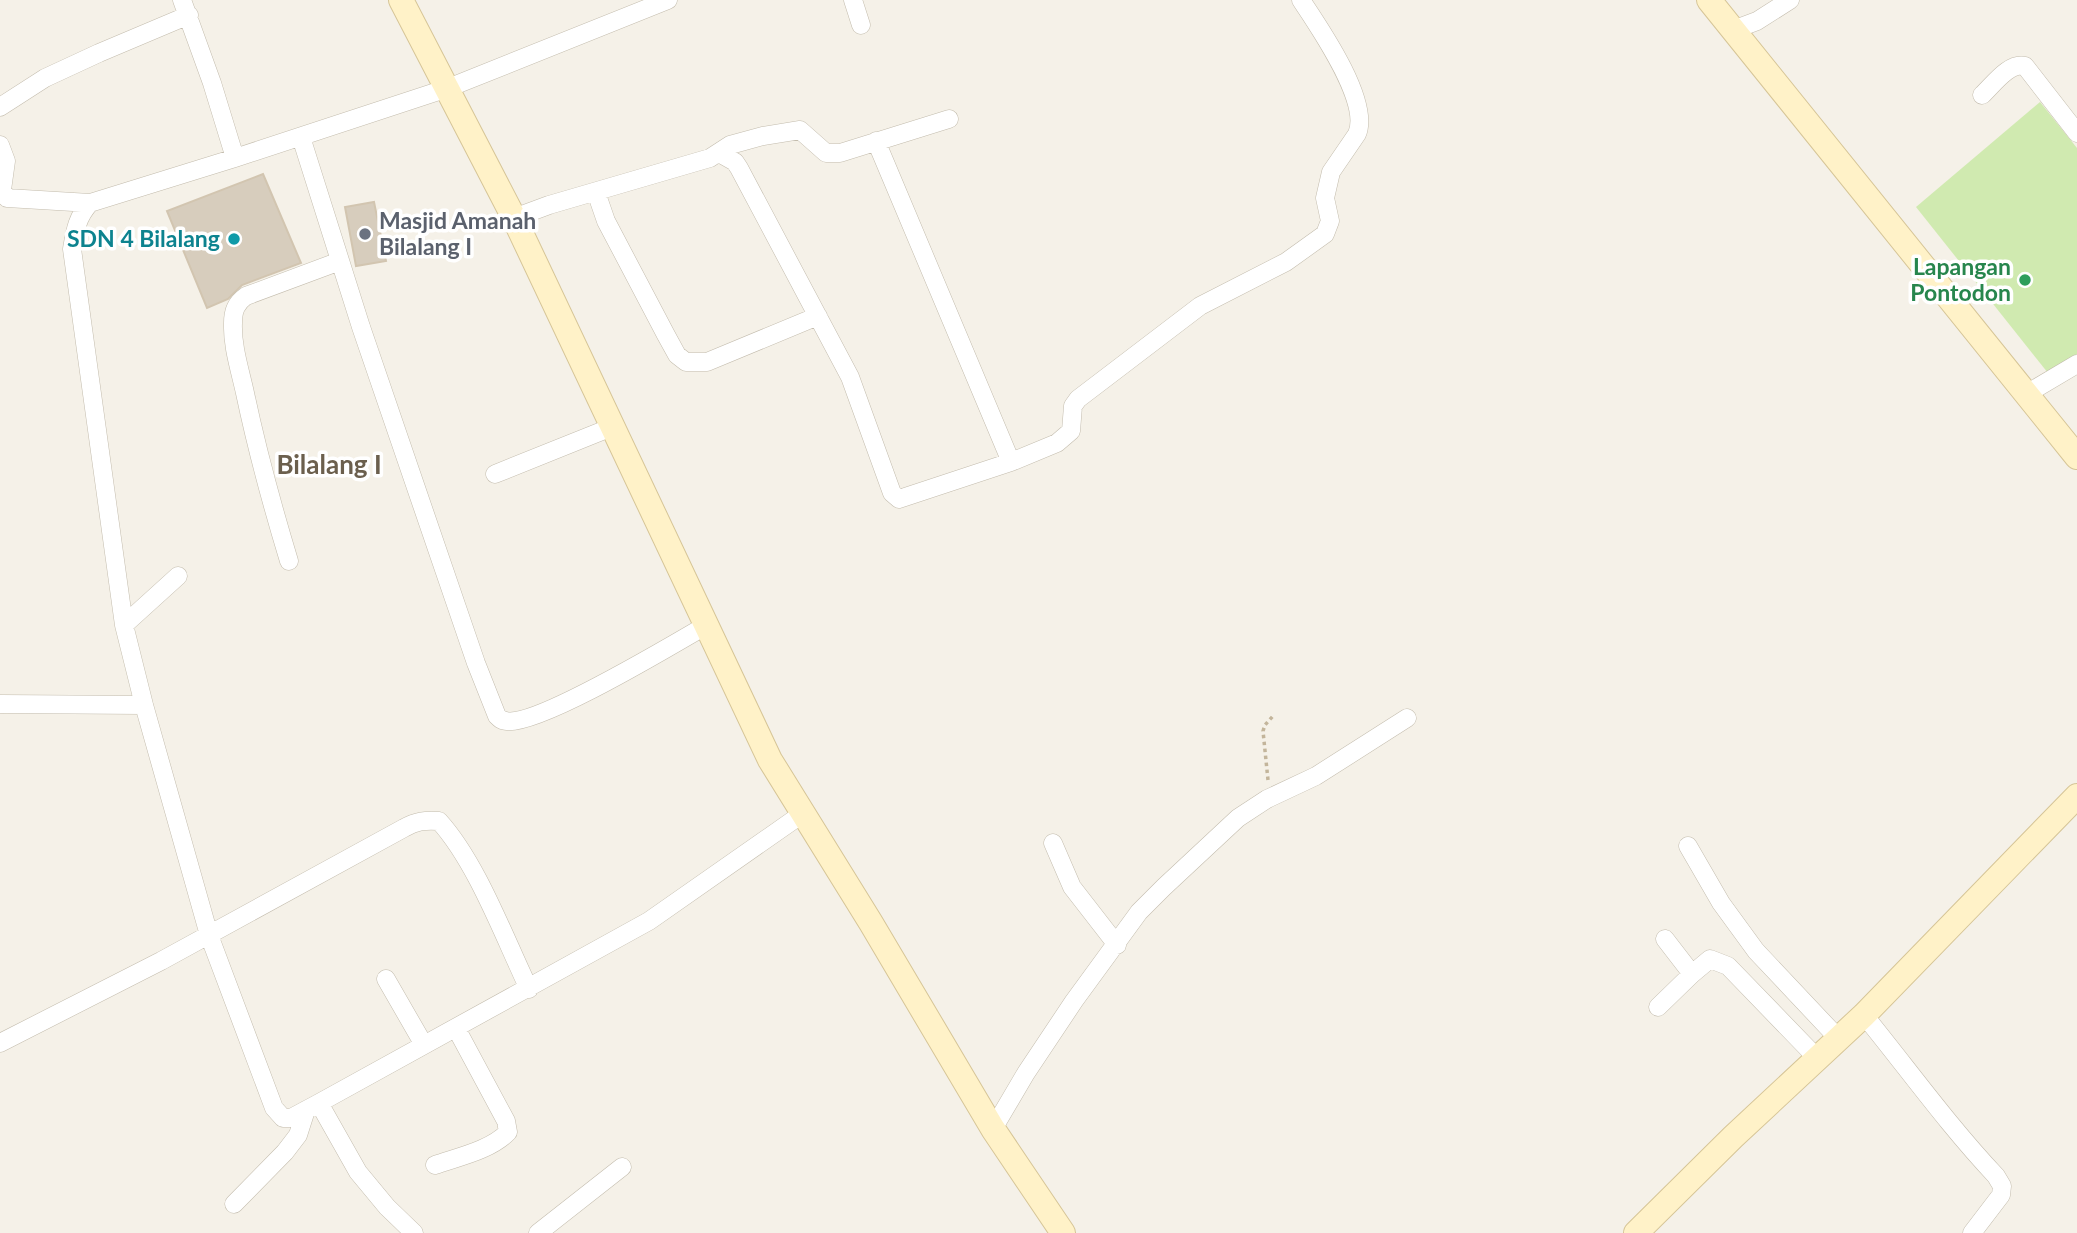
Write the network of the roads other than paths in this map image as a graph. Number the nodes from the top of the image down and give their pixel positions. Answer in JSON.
{"nodes":[{"id":1,"x":401,"y":0,"type":"edge"},
{"id":2,"x":667,"y":0,"type":"edge"},
{"id":3,"x":853,"y":0,"type":"edge"},
{"id":4,"x":1301,"y":0,"type":"edge"},
{"id":5,"x":1709,"y":0,"type":"edge"},
{"id":6,"x":1790,"y":0,"type":"edge"},
{"id":7,"x":186,"y":8,"type":"edge"},
{"id":8,"x":861,"y":25,"type":"dead end"},
{"id":9,"x":1733,"y":30,"type":"junction"},
{"id":10,"x":448,"y":88,"type":"junction"},
{"id":11,"x":1982,"y":94,"type":"dead end"},
{"id":12,"x":0,"y":107,"type":"edge"},
{"id":13,"x":949,"y":119,"type":"dead end"},
{"id":14,"x":2077,"y":132,"type":"edge"},
{"id":15,"x":301,"y":137,"type":"junction"},
{"id":16,"x":876,"y":141,"type":"junction"},
{"id":17,"x":0,"y":145,"type":"edge"},
{"id":18,"x":719,"y":153,"type":"junction"},
{"id":19,"x":236,"y":158,"type":"junction"},
{"id":20,"x":596,"y":192,"type":"junction"},
{"id":21,"x":90,"y":203,"type":"junction"},
{"id":22,"x":514,"y":218,"type":"junction"},
{"id":23,"x":340,"y":261,"type":"junction"},
{"id":24,"x":818,"y":316,"type":"junction"},
{"id":25,"x":2077,"y":364,"type":"edge"},
{"id":26,"x":2028,"y":394,"type":"junction"},
{"id":27,"x":612,"y":427,"type":"junction"},
{"id":28,"x":2077,"y":457,"type":"edge"},
{"id":29,"x":1011,"y":461,"type":"junction"},
{"id":30,"x":495,"y":474,"type":"dead end"},
{"id":31,"x":289,"y":561,"type":"dead end"},
{"id":32,"x":178,"y":576,"type":"dead end"},
{"id":33,"x":124,"y":625,"type":"junction"},
{"id":34,"x":705,"y":626,"type":"junction"},
{"id":35,"x":0,"y":704,"type":"edge"},
{"id":36,"x":144,"y":705,"type":"junction"},
{"id":37,"x":1407,"y":718,"type":"dead end"},
{"id":38,"x":2077,"y":796,"type":"edge"},
{"id":39,"x":802,"y":814,"type":"junction"},
{"id":40,"x":1053,"y":843,"type":"dead end"},
{"id":41,"x":1688,"y":846,"type":"dead end"},
{"id":42,"x":209,"y":935,"type":"junction"},
{"id":43,"x":1665,"y":939,"type":"dead end"},
{"id":44,"x":1117,"y":945,"type":"junction"},
{"id":45,"x":1692,"y":974,"type":"junction"},
{"id":46,"x":386,"y":979,"type":"dead end"},
{"id":47,"x":529,"y":989,"type":"junction"},
{"id":48,"x":1658,"y":1007,"type":"dead end"},
{"id":49,"x":1864,"y":1015,"type":"junction"},
{"id":50,"x":456,"y":1028,"type":"junction"},
{"id":51,"x":1837,"y":1037,"type":"junction"},
{"id":52,"x":0,"y":1043,"type":"edge"},
{"id":53,"x":424,"y":1045,"type":"junction"},
{"id":54,"x":1816,"y":1057,"type":"junction"},
{"id":55,"x":312,"y":1107,"type":"junction"},
{"id":56,"x":993,"y":1129,"type":"junction"},
{"id":57,"x":435,"y":1165,"type":"dead end"},
{"id":58,"x":622,"y":1167,"type":"dead end"},
{"id":59,"x":234,"y":1204,"type":"dead end"},
{"id":60,"x":414,"y":1233,"type":"edge"},
{"id":61,"x":538,"y":1233,"type":"edge"},
{"id":62,"x":1063,"y":1233,"type":"edge"},
{"id":63,"x":1636,"y":1233,"type":"edge"},
{"id":64,"x":1972,"y":1233,"type":"edge"}],
"edges":[{"from":1,"to":10,"type":"street"},
{"from":2,"to":10,"type":"street"},
{"from":3,"to":8,"type":"street"},
{"from":4,"to":29,"type":"street"},
{"from":5,"to":9,"type":"street"},
{"from":6,"to":9,"type":"street"},
{"from":7,"to":12,"type":"street"},
{"from":7,"to":19,"type":"street"},
{"from":9,"to":26,"type":"street"},
{"from":10,"to":15,"type":"street"},
{"from":10,"to":22,"type":"street"},
{"from":11,"to":14,"type":"street"},
{"from":13,"to":16,"type":"street"},
{"from":15,"to":19,"type":"street"},
{"from":15,"to":23,"type":"street"},
{"from":16,"to":18,"type":"street"},
{"from":16,"to":29,"type":"street"},
{"from":17,"to":21,"type":"street"},
{"from":18,"to":20,"type":"street"},
{"from":18,"to":24,"type":"street"},
{"from":19,"to":21,"type":"street"},
{"from":20,"to":22,"type":"street"},
{"from":20,"to":24,"type":"street"},
{"from":21,"to":33,"type":"street"},
{"from":22,"to":27,"type":"street"},
{"from":23,"to":31,"type":"street"},
{"from":23,"to":34,"type":"street"},
{"from":24,"to":29,"type":"street"},
{"from":25,"to":26,"type":"street"},
{"from":26,"to":28,"type":"street"},
{"from":27,"to":30,"type":"street"},
{"from":27,"to":34,"type":"street"},
{"from":32,"to":33,"type":"street"},
{"from":33,"to":36,"type":"street"},
{"from":34,"to":39,"type":"street"},
{"from":35,"to":36,"type":"street"},
{"from":36,"to":42,"type":"street"},
{"from":37,"to":44,"type":"street"},
{"from":38,"to":49,"type":"street"},
{"from":39,"to":47,"type":"street"},
{"from":39,"to":56,"type":"street"},
{"from":40,"to":44,"type":"street"},
{"from":41,"to":51,"type":"street"},
{"from":42,"to":47,"type":"street"},
{"from":42,"to":52,"type":"street"},
{"from":42,"to":55,"type":"street"},
{"from":43,"to":45,"type":"street"},
{"from":44,"to":56,"type":"street"},
{"from":45,"to":48,"type":"street"},
{"from":45,"to":54,"type":"street"},
{"from":46,"to":53,"type":"street"},
{"from":47,"to":50,"type":"street"},
{"from":49,"to":51,"type":"street"},
{"from":49,"to":64,"type":"street"},
{"from":50,"to":53,"type":"street"},
{"from":50,"to":57,"type":"street"},
{"from":51,"to":54,"type":"street"},
{"from":53,"to":55,"type":"street"},
{"from":54,"to":63,"type":"street"},
{"from":55,"to":59,"type":"street"},
{"from":55,"to":60,"type":"street"},
{"from":56,"to":62,"type":"street"},
{"from":58,"to":61,"type":"street"}]}
